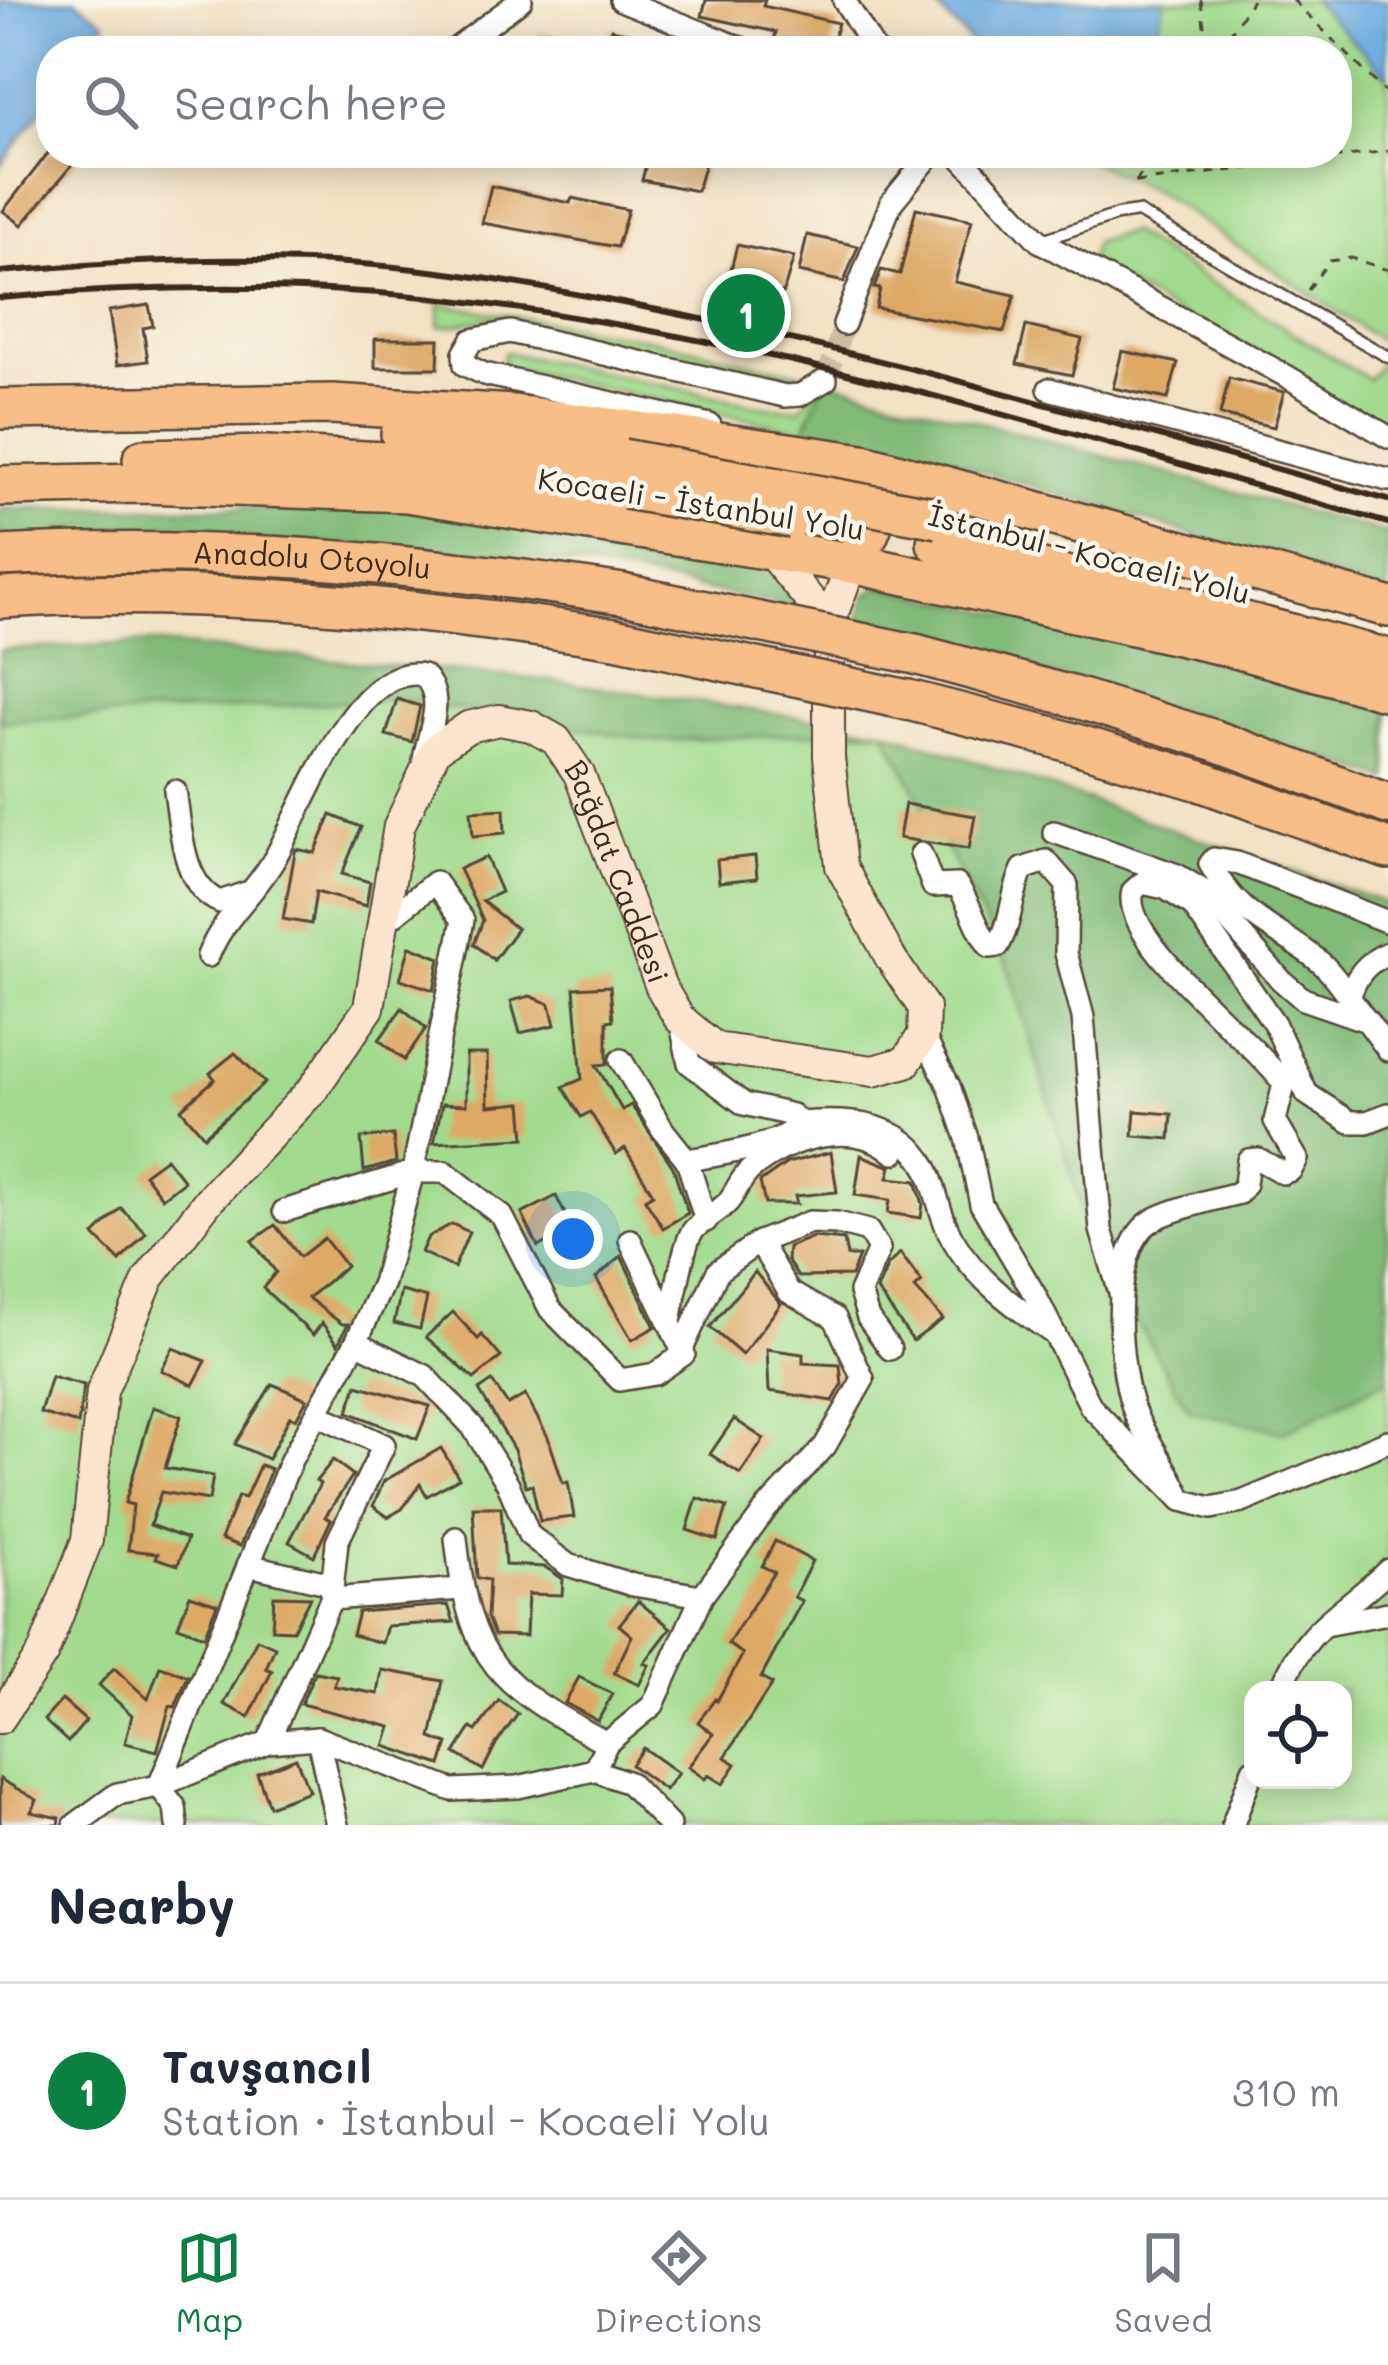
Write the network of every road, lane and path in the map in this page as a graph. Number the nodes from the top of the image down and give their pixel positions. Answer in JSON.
{"nodes":[{"id":1,"x":521,"y":0,"type":"edge"},
{"id":2,"x":621,"y":0,"type":"edge"},
{"id":3,"x":844,"y":0,"type":"edge"},
{"id":4,"x":1201,"y":0,"type":"edge"},
{"id":5,"x":1252,"y":0,"type":"edge"},
{"id":6,"x":1293,"y":0,"type":"edge"},
{"id":7,"x":473,"y":36,"type":"edge"},
{"id":8,"x":711,"y":36,"type":"edge"},
{"id":9,"x":865,"y":36,"type":"edge"},
{"id":10,"x":1205,"y":36,"type":"edge"},
{"id":11,"x":1229,"y":36,"type":"edge"},
{"id":12,"x":1329,"y":36,"type":"edge"},
{"id":13,"x":1352,"y":59,"type":"edge"},
{"id":14,"x":1388,"y":95,"type":"edge"},
{"id":15,"x":1388,"y":151,"type":"edge"},
{"id":16,"x":1352,"y":155,"type":"edge"},
{"id":17,"x":920,"y":168,"type":"edge"},
{"id":18,"x":971,"y":168,"type":"edge"},
{"id":19,"x":1145,"y":168,"type":"edge"},
{"id":20,"x":1250,"y":168,"type":"edge"},
{"id":21,"x":1039,"y":241,"type":"junction"},
{"id":22,"x":1388,"y":270,"type":"edge"},
{"id":23,"x":1306,"y":292,"type":"dead end"},
{"id":24,"x":844,"y":324,"type":"tunnel mouth"},
{"id":25,"x":1388,"y":357,"type":"edge"},
{"id":26,"x":826,"y":380,"type":"dead end"},
{"id":27,"x":1049,"y":388,"type":"dead end"},
{"id":28,"x":0,"y":409,"type":"edge"},
{"id":29,"x":695,"y":430,"type":"junction"},
{"id":30,"x":0,"y":434,"type":"edge"},
{"id":31,"x":1388,"y":437,"type":"edge"},
{"id":32,"x":0,"y":463,"type":"edge"},
{"id":33,"x":863,"y":464,"type":"junction"},
{"id":34,"x":624,"y":474,"type":"junction"},
{"id":35,"x":1388,"y":480,"type":"edge"},
{"id":36,"x":0,"y":486,"type":"edge"},
{"id":37,"x":938,"y":531,"type":"junction"},
{"id":38,"x":771,"y":553,"type":"junction"},
{"id":39,"x":0,"y":556,"type":"edge"},
{"id":40,"x":852,"y":563,"type":"junction"},
{"id":41,"x":0,"y":598,"type":"edge"},
{"id":42,"x":1388,"y":607,"type":"edge"},
{"id":43,"x":829,"y":623,"type":"junction"},
{"id":44,"x":1388,"y":629,"type":"edge"},
{"id":45,"x":1388,"y":659,"type":"edge"},
{"id":46,"x":1388,"y":692,"type":"edge"},
{"id":47,"x":422,"y":778,"type":"junction"},
{"id":48,"x":175,"y":791,"type":"dead end"},
{"id":49,"x":1388,"y":804,"type":"edge"},
{"id":50,"x":1054,"y":832,"type":"dead end"},
{"id":51,"x":1388,"y":849,"type":"edge"},
{"id":52,"x":921,"y":854,"type":"dead end"},
{"id":53,"x":252,"y":890,"type":"junction"},
{"id":54,"x":1388,"y":922,"type":"edge"},
{"id":55,"x":384,"y":923,"type":"junction"},
{"id":56,"x":1388,"y":953,"type":"edge"},
{"id":57,"x":208,"y":956,"type":"dead end"},
{"id":58,"x":1348,"y":999,"type":"junction"},
{"id":59,"x":680,"y":1018,"type":"junction"},
{"id":60,"x":1366,"y":1022,"type":"junction"},
{"id":61,"x":923,"y":1035,"type":"junction"},
{"id":62,"x":1388,"y":1050,"type":"edge"},
{"id":63,"x":621,"y":1060,"type":"dead end"},
{"id":64,"x":1388,"y":1114,"type":"edge"},
{"id":65,"x":801,"y":1124,"type":"junction"},
{"id":66,"x":894,"y":1153,"type":"dead end"},
{"id":67,"x":687,"y":1160,"type":"junction"},
{"id":68,"x":413,"y":1172,"type":"junction"},
{"id":69,"x":284,"y":1211,"type":"dead end"},
{"id":70,"x":706,"y":1221,"type":"junction"},
{"id":71,"x":630,"y":1240,"type":"dead end"},
{"id":72,"x":759,"y":1242,"type":"junction"},
{"id":73,"x":1120,"y":1294,"type":"junction"},
{"id":74,"x":670,"y":1322,"type":"junction"},
{"id":75,"x":1054,"y":1334,"type":"junction"},
{"id":76,"x":356,"y":1342,"type":"junction"},
{"id":77,"x":682,"y":1349,"type":"junction"},
{"id":78,"x":890,"y":1349,"type":"dead end"},
{"id":79,"x":316,"y":1414,"type":"junction"},
{"id":80,"x":1388,"y":1442,"type":"edge"},
{"id":81,"x":1183,"y":1500,"type":"junction"},
{"id":82,"x":456,"y":1538,"type":"dead end"},
{"id":83,"x":248,"y":1565,"type":"junction"},
{"id":84,"x":1388,"y":1570,"type":"edge"},
{"id":85,"x":461,"y":1589,"type":"junction"},
{"id":86,"x":332,"y":1592,"type":"junction"},
{"id":87,"x":702,"y":1596,"type":"junction"},
{"id":88,"x":1388,"y":1613,"type":"edge"},
{"id":89,"x":1317,"y":1627,"type":"junction"},
{"id":90,"x":1286,"y":1681,"type":"edge"},
{"id":91,"x":0,"y":1718,"type":"edge"},
{"id":92,"x":318,"y":1738,"type":"junction"},
{"id":93,"x":268,"y":1742,"type":"junction"},
{"id":94,"x":607,"y":1743,"type":"junction"},
{"id":95,"x":594,"y":1770,"type":"junction"},
{"id":96,"x":159,"y":1786,"type":"junction"},
{"id":97,"x":1246,"y":1789,"type":"edge"},
{"id":98,"x":1234,"y":1824,"type":"edge"},
{"id":99,"x":75,"y":1825,"type":"edge"},
{"id":100,"x":177,"y":1825,"type":"edge"},
{"id":101,"x":337,"y":1825,"type":"edge"},
{"id":102,"x":669,"y":1825,"type":"edge"}],
"edges":[{"from":1,"to":7,"type":"street"},
{"from":2,"to":8,"type":"street"},
{"from":3,"to":9,"type":"street"},
{"from":4,"to":10,"type":"path"},
{"from":5,"to":11,"type":"path"},
{"from":6,"to":12,"type":"path"},
{"from":13,"to":14,"type":"path"},
{"from":15,"to":16,"type":"path"},
{"from":17,"to":24,"type":"street"},
{"from":18,"to":21,"type":"street"},
{"from":19,"to":20,"type":"path"},
{"from":21,"to":25,"type":"lane"},
{"from":21,"to":31,"type":"street"},
{"from":22,"to":23,"type":"path"},
{"from":26,"to":29,"type":"street"},
{"from":27,"to":35,"type":"street"},
{"from":28,"to":29,"type":"highway"},
{"from":29,"to":33,"type":"highway"},
{"from":29,"to":38,"type":"highway"},
{"from":30,"to":34,"type":"highway","name":"İstanbul - Kocaeli Yolu"},
{"from":32,"to":34,"type":"highway","name":"Kocaeli - İstanbul Yolu"},
{"from":33,"to":40,"type":"highway"},
{"from":33,"to":42,"type":"highway"},
{"from":34,"to":37,"type":"highway","name":"İstanbul - Kocaeli Yolu","bridge":true},
{"from":36,"to":38,"type":"highway"},
{"from":37,"to":44,"type":"highway","name":"İstanbul - Kocaeli Yolu"},
{"from":37,"to":45,"type":"highway"},
{"from":38,"to":40,"type":"highway"},
{"from":38,"to":43,"type":"main road"},
{"from":39,"to":49,"type":"highway","name":"Anadolu Otoyolu","bridge":true},
{"from":40,"to":43,"type":"main road"},
{"from":40,"to":46,"type":"highway"},
{"from":41,"to":51,"type":"highway","name":"Anadolu Otoyolu","bridge":true},
{"from":43,"to":61,"type":"main road"},
{"from":47,"to":53,"type":"street"},
{"from":47,"to":55,"type":"main road","name":"Bağdat Caddesi"},
{"from":47,"to":59,"type":"main road","name":"Bağdat Caddesi"},
{"from":48,"to":53,"type":"street"},
{"from":50,"to":60,"type":"street"},
{"from":52,"to":73,"type":"street"},
{"from":53,"to":57,"type":"street"},
{"from":54,"to":58,"type":"street"},
{"from":55,"to":68,"type":"street"},
{"from":55,"to":91,"type":"main road","name":"Bağdat Caddesi"},
{"from":56,"to":58,"type":"street"},
{"from":58,"to":60,"type":"street"},
{"from":59,"to":61,"type":"main road","name":"Bağdat Caddesi"},
{"from":59,"to":65,"type":"street"},
{"from":60,"to":62,"type":"street"},
{"from":61,"to":75,"type":"street"},
{"from":63,"to":67,"type":"street"},
{"from":64,"to":73,"type":"street"},
{"from":65,"to":67,"type":"street"},
{"from":65,"to":75,"type":"street"},
{"from":66,"to":70,"type":"street"},
{"from":67,"to":70,"type":"street"},
{"from":68,"to":69,"type":"street"},
{"from":68,"to":76,"type":"street"},
{"from":68,"to":77,"type":"street"},
{"from":70,"to":74,"type":"street"},
{"from":71,"to":74,"type":"street"},
{"from":72,"to":77,"type":"street"},
{"from":72,"to":78,"type":"street"},
{"from":72,"to":87,"type":"street"},
{"from":73,"to":81,"type":"street"},
{"from":74,"to":77,"type":"street"},
{"from":75,"to":81,"type":"street"},
{"from":76,"to":79,"type":"street"},
{"from":76,"to":87,"type":"street"},
{"from":79,"to":83,"type":"street"},
{"from":79,"to":86,"type":"street"},
{"from":80,"to":81,"type":"street"},
{"from":82,"to":85,"type":"street"},
{"from":83,"to":86,"type":"street"},
{"from":83,"to":96,"type":"street"},
{"from":84,"to":89,"type":"street"},
{"from":85,"to":86,"type":"street"},
{"from":85,"to":94,"type":"street"},
{"from":86,"to":93,"type":"street"},
{"from":87,"to":94,"type":"street"},
{"from":88,"to":89,"type":"street"},
{"from":89,"to":90,"type":"street"},
{"from":92,"to":93,"type":"street"},
{"from":92,"to":95,"type":"street"},
{"from":92,"to":101,"type":"street"},
{"from":93,"to":96,"type":"street"},
{"from":94,"to":95,"type":"street"},
{"from":95,"to":102,"type":"street"},
{"from":96,"to":99,"type":"street"},
{"from":96,"to":100,"type":"street"},
{"from":97,"to":98,"type":"street"}]}
